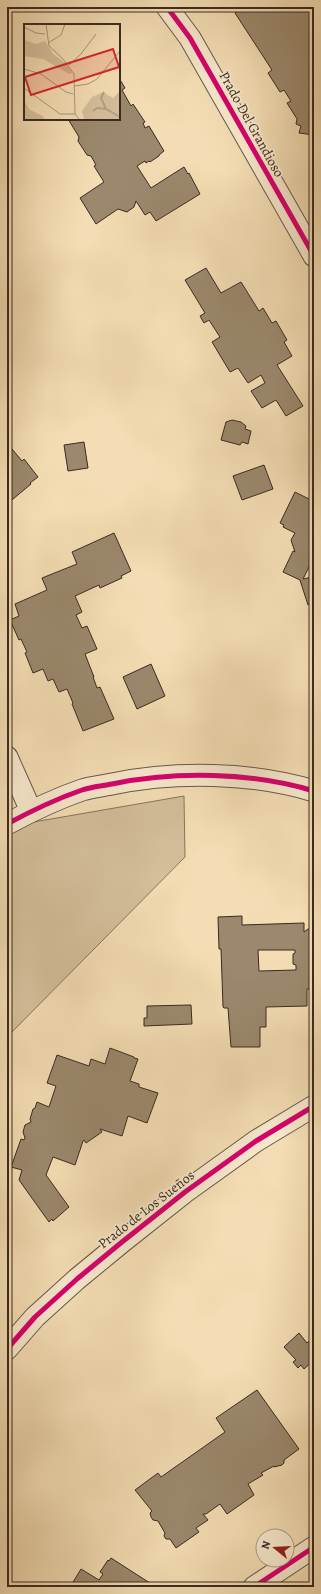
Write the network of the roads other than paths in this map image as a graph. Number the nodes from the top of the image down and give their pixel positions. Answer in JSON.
{"nodes":[{"id":1,"x":167,"y":7,"type":"edge"},
{"id":2,"x":314,"y":256,"type":"edge"},
{"id":3,"x":7,"y":757,"type":"edge"},
{"id":4,"x":314,"y":791,"type":"edge"},
{"id":5,"x":31,"y":811,"type":"junction"},
{"id":6,"x":7,"y":824,"type":"edge"},
{"id":7,"x":314,"y":1106,"type":"edge"},
{"id":8,"x":7,"y":1349,"type":"edge"},
{"id":9,"x":314,"y":1547,"type":"edge"},
{"id":10,"x":254,"y":1587,"type":"edge"}],
"edges":[{"from":1,"to":2,"type":"street","name":"Prado Del Grandioso"},
{"from":3,"to":5,"type":"street"},
{"from":4,"to":5,"type":"street"},
{"from":5,"to":6,"type":"street"},
{"from":7,"to":8,"type":"street","name":"Prado de Los Sueños"},
{"from":9,"to":10,"type":"street"}]}
